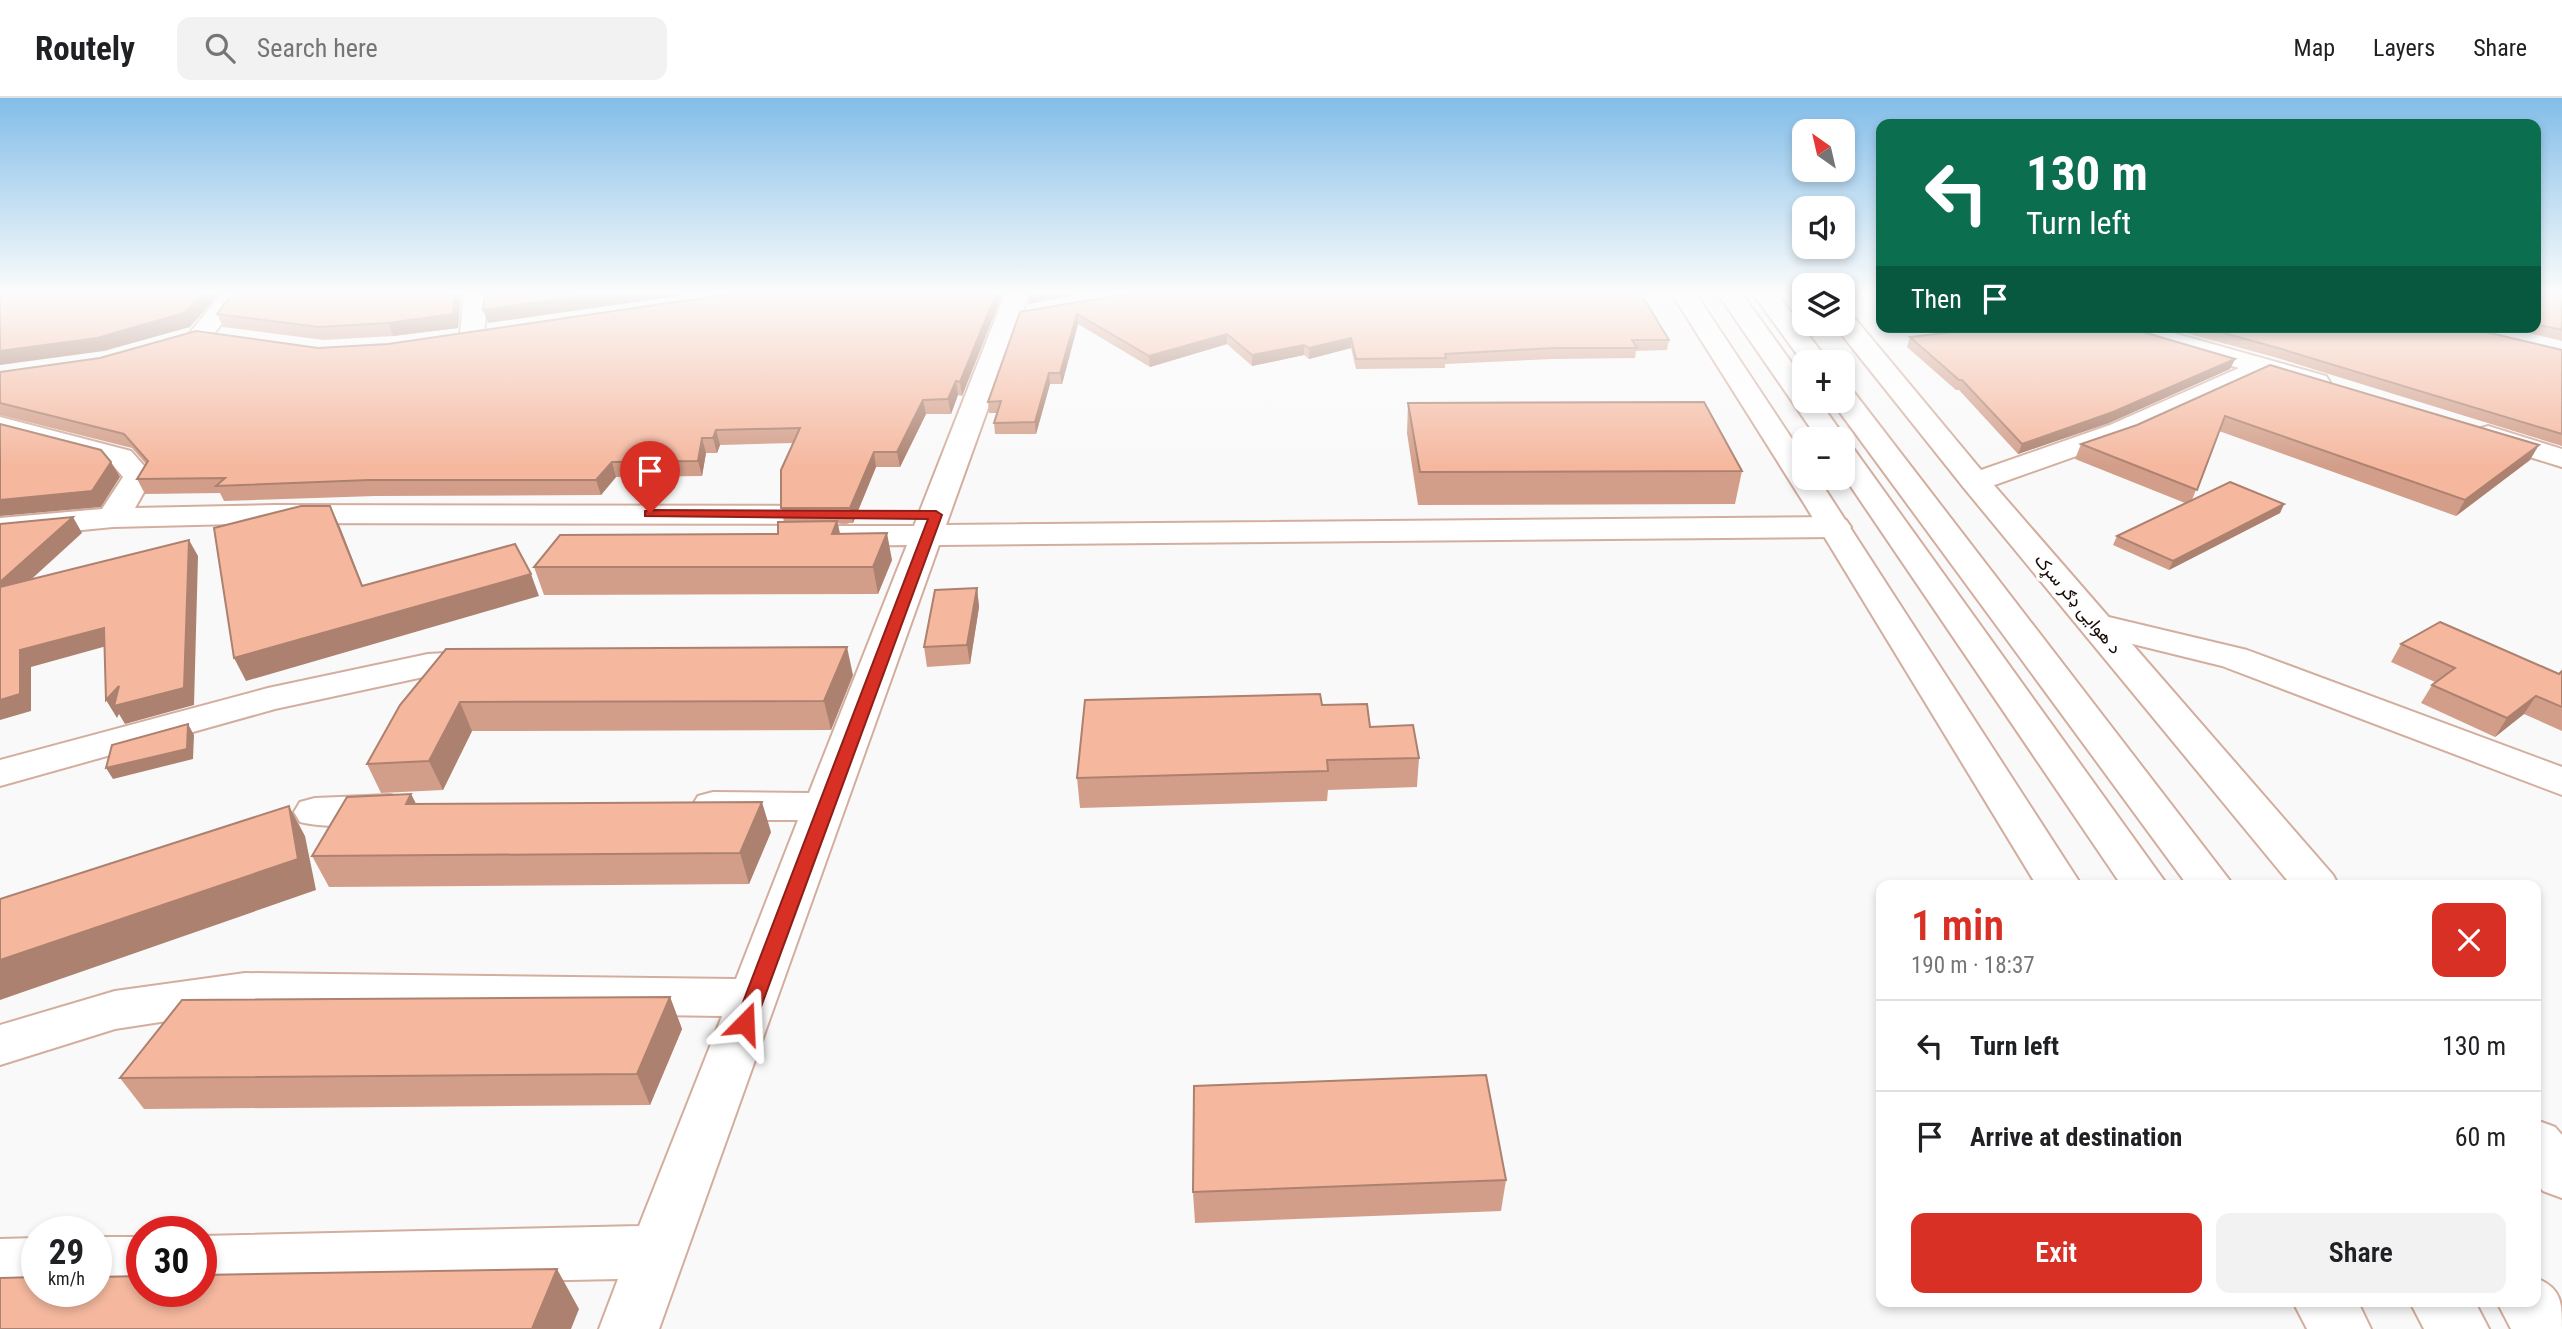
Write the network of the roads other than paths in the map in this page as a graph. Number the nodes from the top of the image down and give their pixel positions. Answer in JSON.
{"nodes":[{"id":1,"x":1003,"y":351,"type":"edge"},
{"id":2,"x":1721,"y":351,"type":"edge"},
{"id":3,"x":1771,"y":351,"type":"edge"},
{"id":4,"x":1869,"y":351,"type":"edge"},
{"id":5,"x":2212,"y":351,"type":"edge"},
{"id":6,"x":2264,"y":366,"type":"junction"},
{"id":7,"x":1792,"y":382,"type":"edge"},
{"id":8,"x":2340,"y":389,"type":"edge"},
{"id":9,"x":1855,"y":413,"type":"edge"},
{"id":10,"x":0,"y":425,"type":"edge"},
{"id":11,"x":2470,"y":429,"type":"edge"},
{"id":12,"x":2562,"y":458,"type":"edge"},
{"id":13,"x":1855,"y":471,"type":"edge"},
{"id":14,"x":1975,"y":482,"type":"junction"},
{"id":15,"x":113,"y":517,"type":"junction"},
{"id":16,"x":932,"y":525,"type":"junction"},
{"id":17,"x":1835,"y":527,"type":"junction"},
{"id":18,"x":0,"y":528,"type":"edge"},
{"id":19,"x":585,"y":539,"type":"edge"},
{"id":20,"x":2096,"y":625,"type":"junction"},
{"id":21,"x":841,"y":660,"type":"edge"},
{"id":22,"x":881,"y":660,"type":"junction"},
{"id":23,"x":512,"y":661,"type":"edge"},
{"id":24,"x":0,"y":773,"type":"edge"},
{"id":25,"x":2562,"y":782,"type":"edge"},
{"id":26,"x":675,"y":806,"type":"edge"},
{"id":27,"x":426,"y":807,"type":"edge"},
{"id":28,"x":826,"y":807,"type":"junction"},
{"id":29,"x":315,"y":812,"type":"dead end"},
{"id":30,"x":2056,"y":880,"type":"edge"},
{"id":31,"x":2142,"y":880,"type":"edge"},
{"id":32,"x":2207,"y":880,"type":"edge"},
{"id":33,"x":2312,"y":880,"type":"edge"},
{"id":34,"x":754,"y":998,"type":"junction"},
{"id":35,"x":0,"y":1045,"type":"edge"},
{"id":36,"x":2541,"y":1149,"type":"edge"},
{"id":37,"x":2562,"y":1174,"type":"edge"},
{"id":38,"x":658,"y":1252,"type":"junction"},
{"id":39,"x":217,"y":1262,"type":"edge"},
{"id":40,"x":21,"y":1265,"type":"edge"},
{"id":41,"x":0,"y":1266,"type":"edge"},
{"id":42,"x":2326,"y":1307,"type":"edge"},
{"id":43,"x":2444,"y":1307,"type":"edge"},
{"id":44,"x":2531,"y":1307,"type":"edge"},
{"id":45,"x":629,"y":1329,"type":"edge"},
{"id":46,"x":2341,"y":1329,"type":"edge"},
{"id":47,"x":2459,"y":1329,"type":"edge"},
{"id":48,"x":2548,"y":1329,"type":"edge"}],
"edges":[{"from":1,"to":16,"type":"street"},
{"from":2,"to":17,"type":"street"},
{"from":3,"to":7,"type":"street"},
{"from":4,"to":14,"type":"street","name":"د هوایی ډګر سړک"},
{"from":5,"to":6,"type":"street"},
{"from":6,"to":8,"type":"street"},
{"from":6,"to":14,"type":"street"},
{"from":9,"to":32,"type":"street"},
{"from":10,"to":15,"type":"street"},
{"from":11,"to":12,"type":"street"},
{"from":13,"to":31,"type":"street"},
{"from":14,"to":20,"type":"street","name":"د هوایی ډګر سړک"},
{"from":15,"to":16,"type":"street"},
{"from":15,"to":18,"type":"street"},
{"from":16,"to":17,"type":"street"},
{"from":16,"to":19,"type":"street"},
{"from":16,"to":22,"type":"street"},
{"from":17,"to":30,"type":"street"},
{"from":20,"to":25,"type":"street"},
{"from":20,"to":33,"type":"street","name":"د هوایی ډګر سړک"},
{"from":21,"to":22,"type":"street"},
{"from":22,"to":28,"type":"street"},
{"from":23,"to":24,"type":"street"},
{"from":26,"to":28,"type":"street"},
{"from":27,"to":29,"type":"street"},
{"from":28,"to":34,"type":"street"},
{"from":34,"to":35,"type":"street"},
{"from":34,"to":38,"type":"street"},
{"from":36,"to":37,"type":"street"},
{"from":38,"to":39,"type":"street"},
{"from":38,"to":45,"type":"street"},
{"from":40,"to":41,"type":"street"},
{"from":42,"to":46,"type":"street"},
{"from":43,"to":47,"type":"street"},
{"from":44,"to":48,"type":"street"}]}
